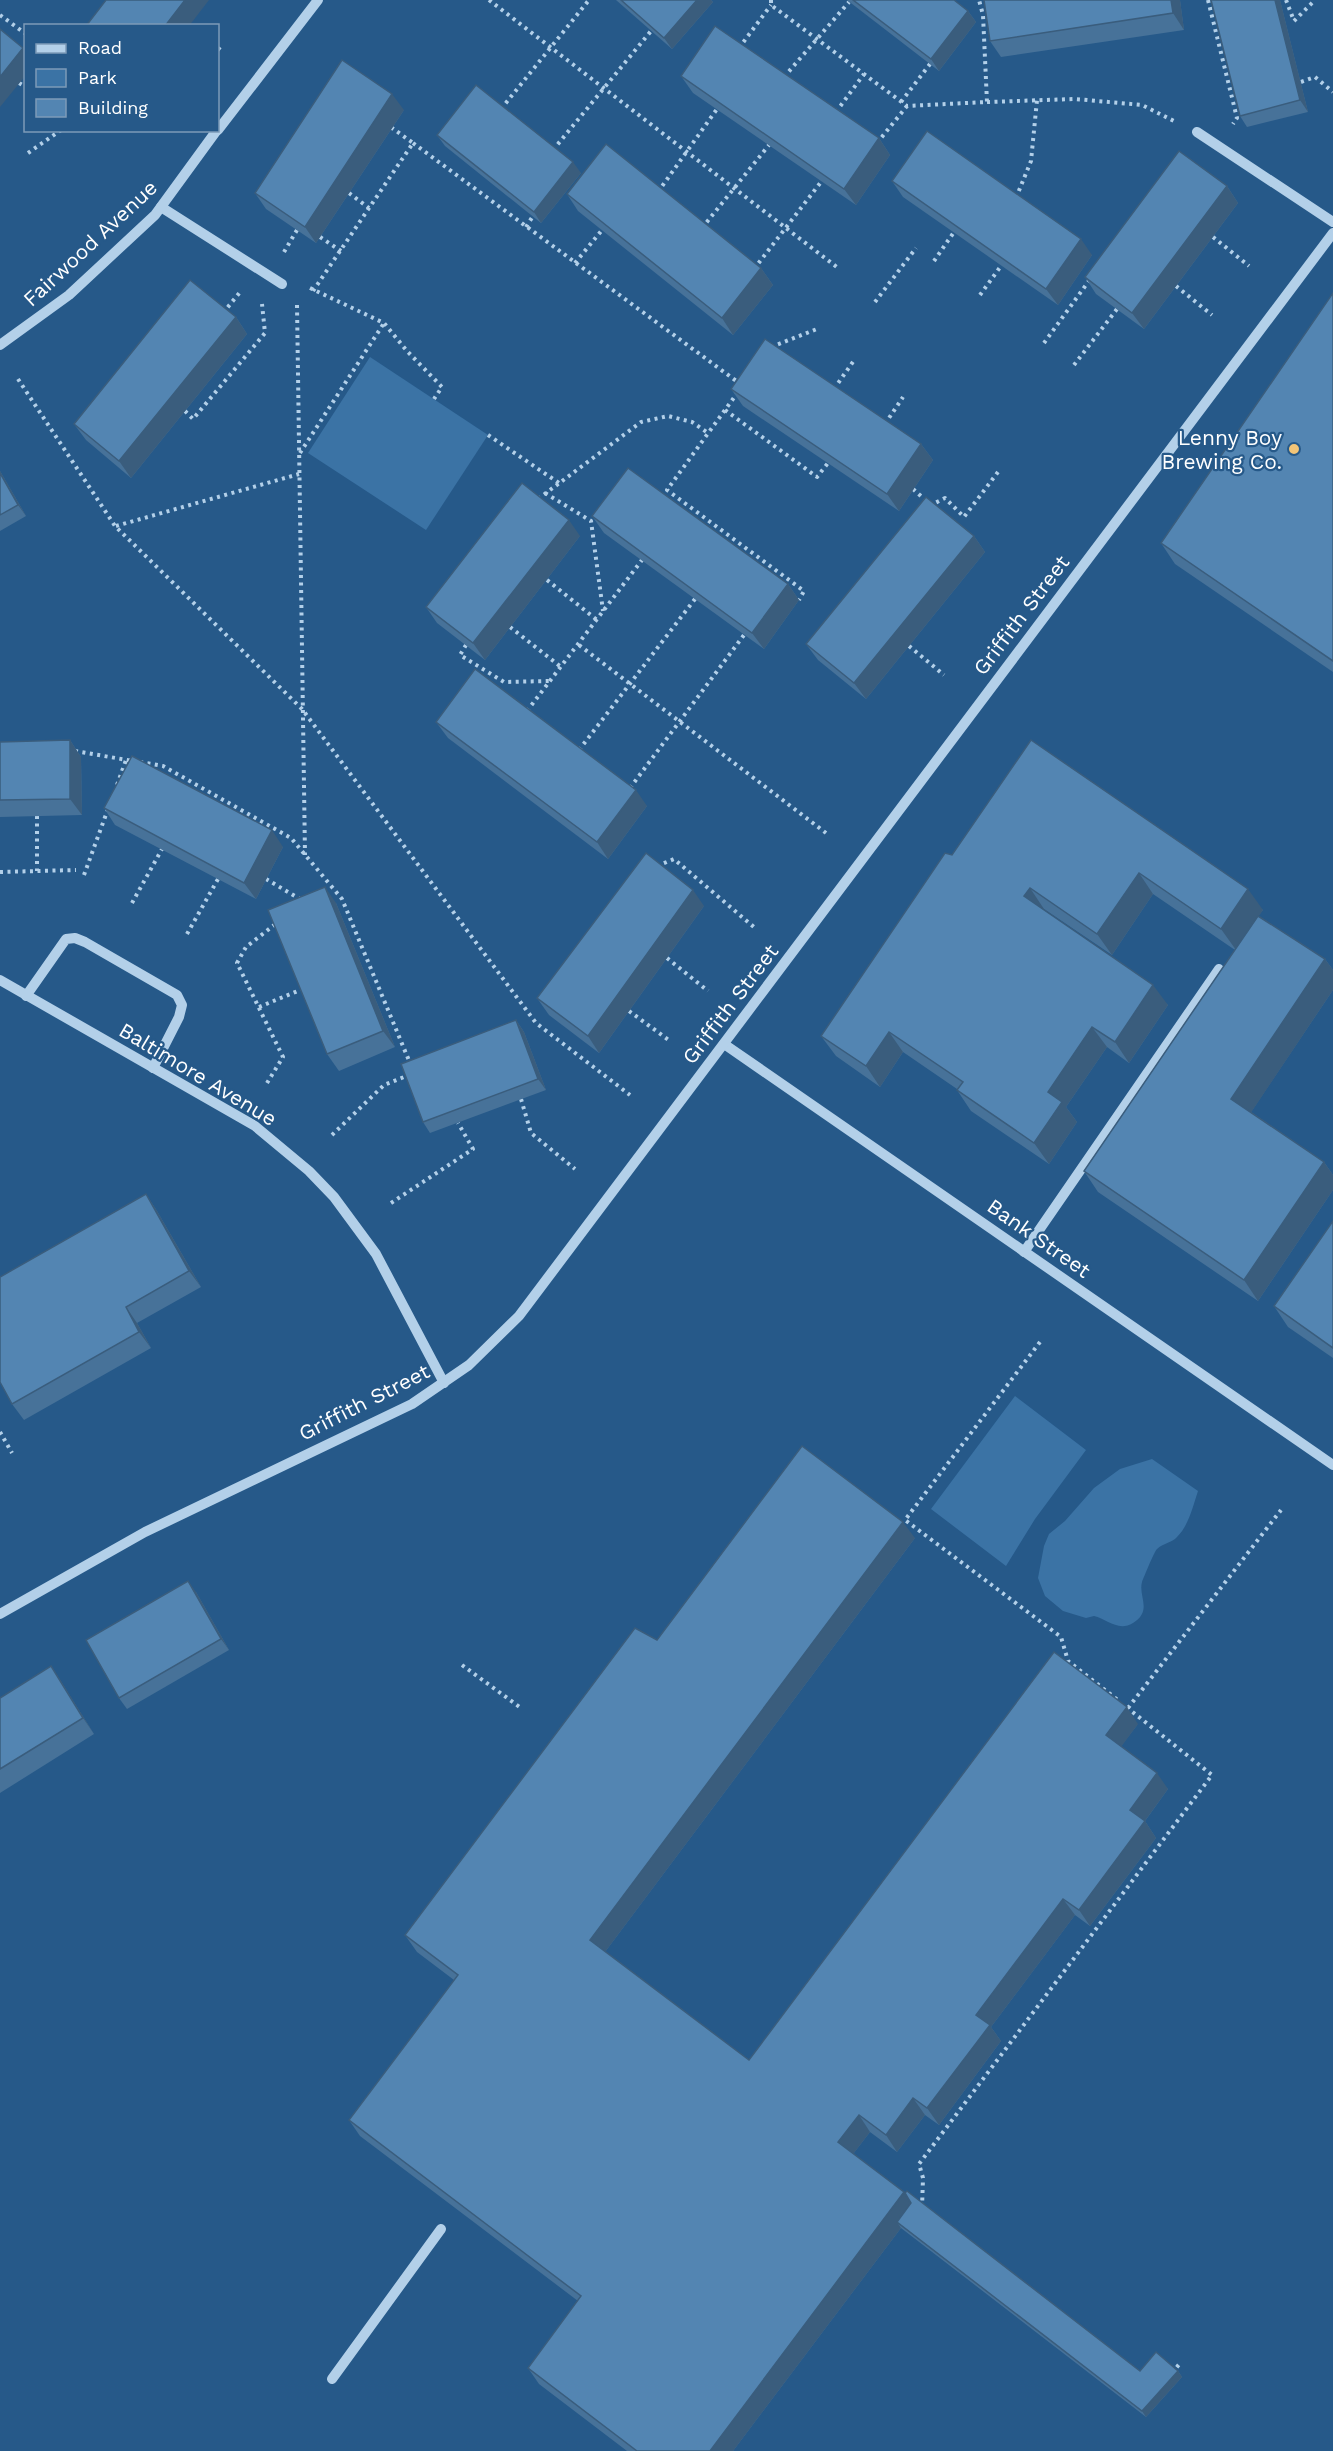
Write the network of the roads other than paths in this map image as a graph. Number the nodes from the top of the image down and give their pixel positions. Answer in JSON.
{"nodes":[{"id":1,"x":318,"y":0,"type":"edge"},
{"id":2,"x":219,"y":127,"type":"edge"},
{"id":3,"x":216,"y":132,"type":"edge"},
{"id":4,"x":1197,"y":132,"type":"road end"},
{"id":5,"x":161,"y":207,"type":"junction"},
{"id":6,"x":1333,"y":222,"type":"edge"},
{"id":7,"x":1333,"y":233,"type":"edge"},
{"id":8,"x":282,"y":284,"type":"road end"},
{"id":9,"x":0,"y":345,"type":"edge"},
{"id":10,"x":1220,"y":969,"type":"edge"},
{"id":11,"x":0,"y":980,"type":"edge"},
{"id":12,"x":26,"y":996,"type":"junction"},
{"id":13,"x":724,"y":1044,"type":"junction"},
{"id":14,"x":153,"y":1068,"type":"junction"},
{"id":15,"x":1024,"y":1252,"type":"junction"},
{"id":16,"x":444,"y":1383,"type":"junction"},
{"id":17,"x":1333,"y":1465,"type":"edge"},
{"id":18,"x":0,"y":1614,"type":"edge"},
{"id":19,"x":441,"y":2229,"type":"dead end"},
{"id":20,"x":332,"y":2379,"type":"dead end"}],
"edges":[{"from":1,"to":2,"type":"street","name":"Fairwood Avenue"},
{"from":3,"to":5,"type":"street","name":"Fairwood Avenue"},
{"from":4,"to":6,"type":"street"},
{"from":5,"to":8,"type":"street"},
{"from":5,"to":9,"type":"street","name":"Fairwood Avenue"},
{"from":7,"to":13,"type":"street","name":"Griffith Street"},
{"from":10,"to":15,"type":"street"},
{"from":11,"to":12,"type":"street","name":"Baltimore Avenue"},
{"from":12,"to":14,"type":"street","name":"Baltimore Avenue"},
{"from":12,"to":14,"type":"street"},
{"from":13,"to":15,"type":"street","name":"Bank Street"},
{"from":13,"to":16,"type":"street","name":"Griffith Street"},
{"from":14,"to":16,"type":"street","name":"Baltimore Avenue"},
{"from":15,"to":17,"type":"street","name":"Bank Street"},
{"from":16,"to":18,"type":"street","name":"Griffith Street"},
{"from":19,"to":20,"type":"street"}]}
